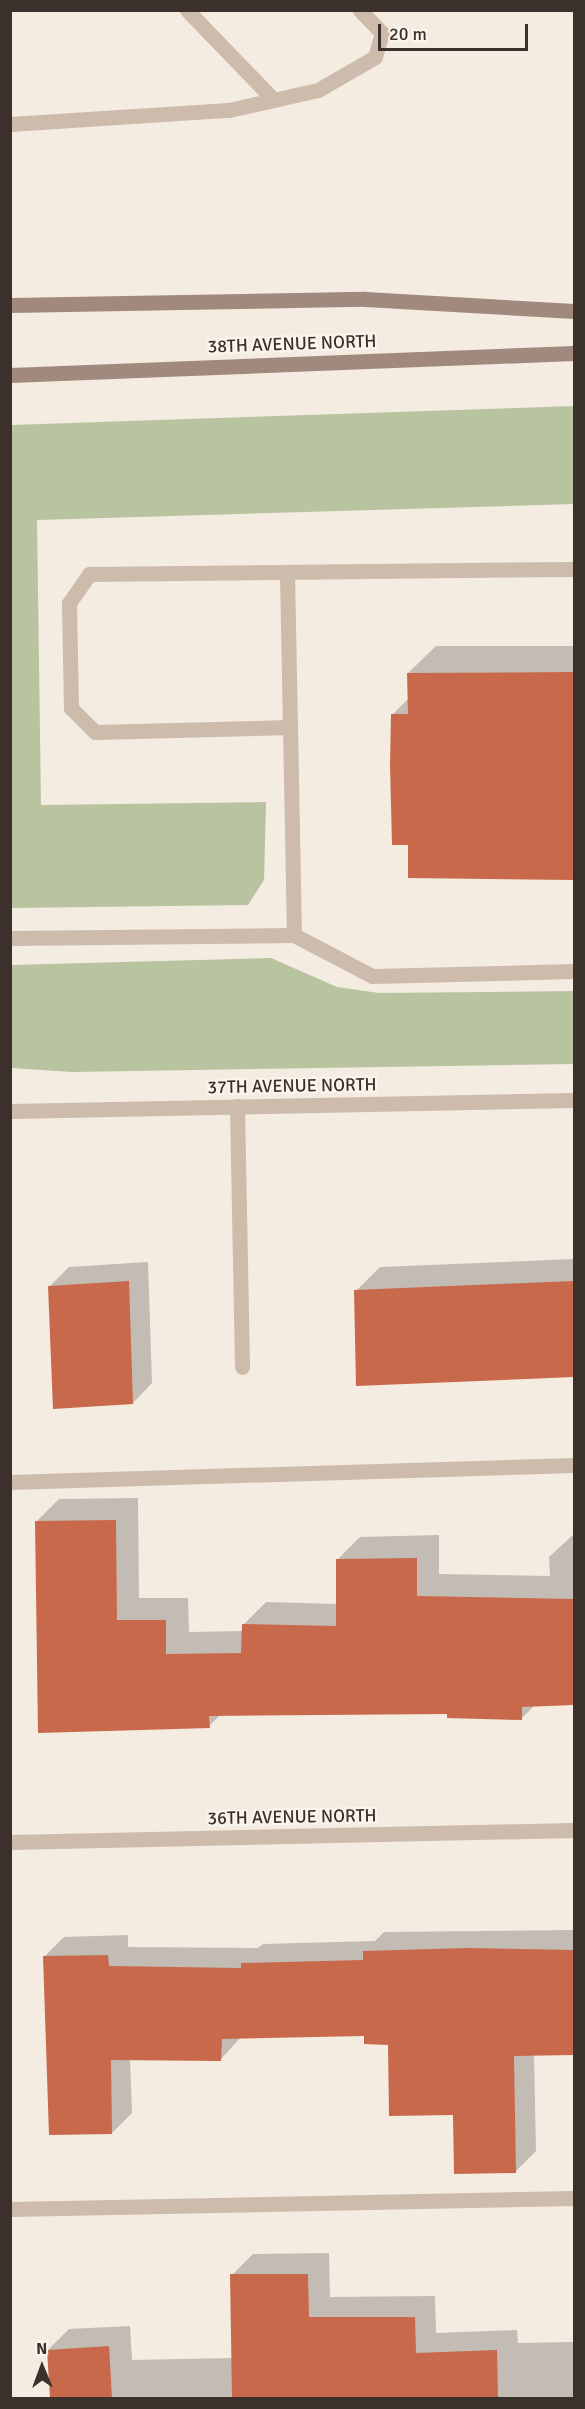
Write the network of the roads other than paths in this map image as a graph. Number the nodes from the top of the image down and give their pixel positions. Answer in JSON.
{"nodes":[{"id":1,"x":188,"y":10,"type":"edge"},
{"id":2,"x":360,"y":10,"type":"edge"},
{"id":3,"x":274,"y":100,"type":"junction"},
{"id":4,"x":10,"y":124,"type":"edge"},
{"id":5,"x":10,"y":305,"type":"edge"},
{"id":6,"x":574,"y":311,"type":"edge"},
{"id":7,"x":574,"y":353,"type":"edge"},
{"id":8,"x":10,"y":375,"type":"edge"},
{"id":9,"x":574,"y":569,"type":"edge"},
{"id":10,"x":287,"y":572,"type":"junction"},
{"id":11,"x":290,"y":727,"type":"junction"},
{"id":12,"x":294,"y":935,"type":"junction"},
{"id":13,"x":10,"y":938,"type":"edge"},
{"id":14,"x":574,"y":971,"type":"edge"},
{"id":15,"x":574,"y":1100,"type":"edge"},
{"id":16,"x":237,"y":1106,"type":"junction"},
{"id":17,"x":10,"y":1111,"type":"edge"},
{"id":18,"x":242,"y":1367,"type":"dead end"},
{"id":19,"x":574,"y":1465,"type":"edge"},
{"id":20,"x":10,"y":1482,"type":"edge"},
{"id":21,"x":574,"y":1830,"type":"edge"},
{"id":22,"x":10,"y":1842,"type":"edge"},
{"id":23,"x":574,"y":2198,"type":"edge"},
{"id":24,"x":10,"y":2209,"type":"edge"}],
"edges":[{"from":1,"to":3,"type":"street"},
{"from":2,"to":3,"type":"street"},
{"from":3,"to":4,"type":"street"},
{"from":5,"to":6,"type":"main road"},
{"from":7,"to":8,"type":"main road","name":"38TH AVENUE NORTH"},
{"from":9,"to":10,"type":"street"},
{"from":10,"to":11,"type":"street"},
{"from":10,"to":11,"type":"street"},
{"from":11,"to":12,"type":"street"},
{"from":12,"to":13,"type":"street"},
{"from":12,"to":14,"type":"street"},
{"from":15,"to":16,"type":"street","name":"37TH AVENUE NORTH"},
{"from":16,"to":17,"type":"street","name":"37TH AVENUE NORTH"},
{"from":16,"to":18,"type":"street"},
{"from":19,"to":20,"type":"street"},
{"from":21,"to":22,"type":"street","name":"36TH AVENUE NORTH"},
{"from":23,"to":24,"type":"street"}]}
